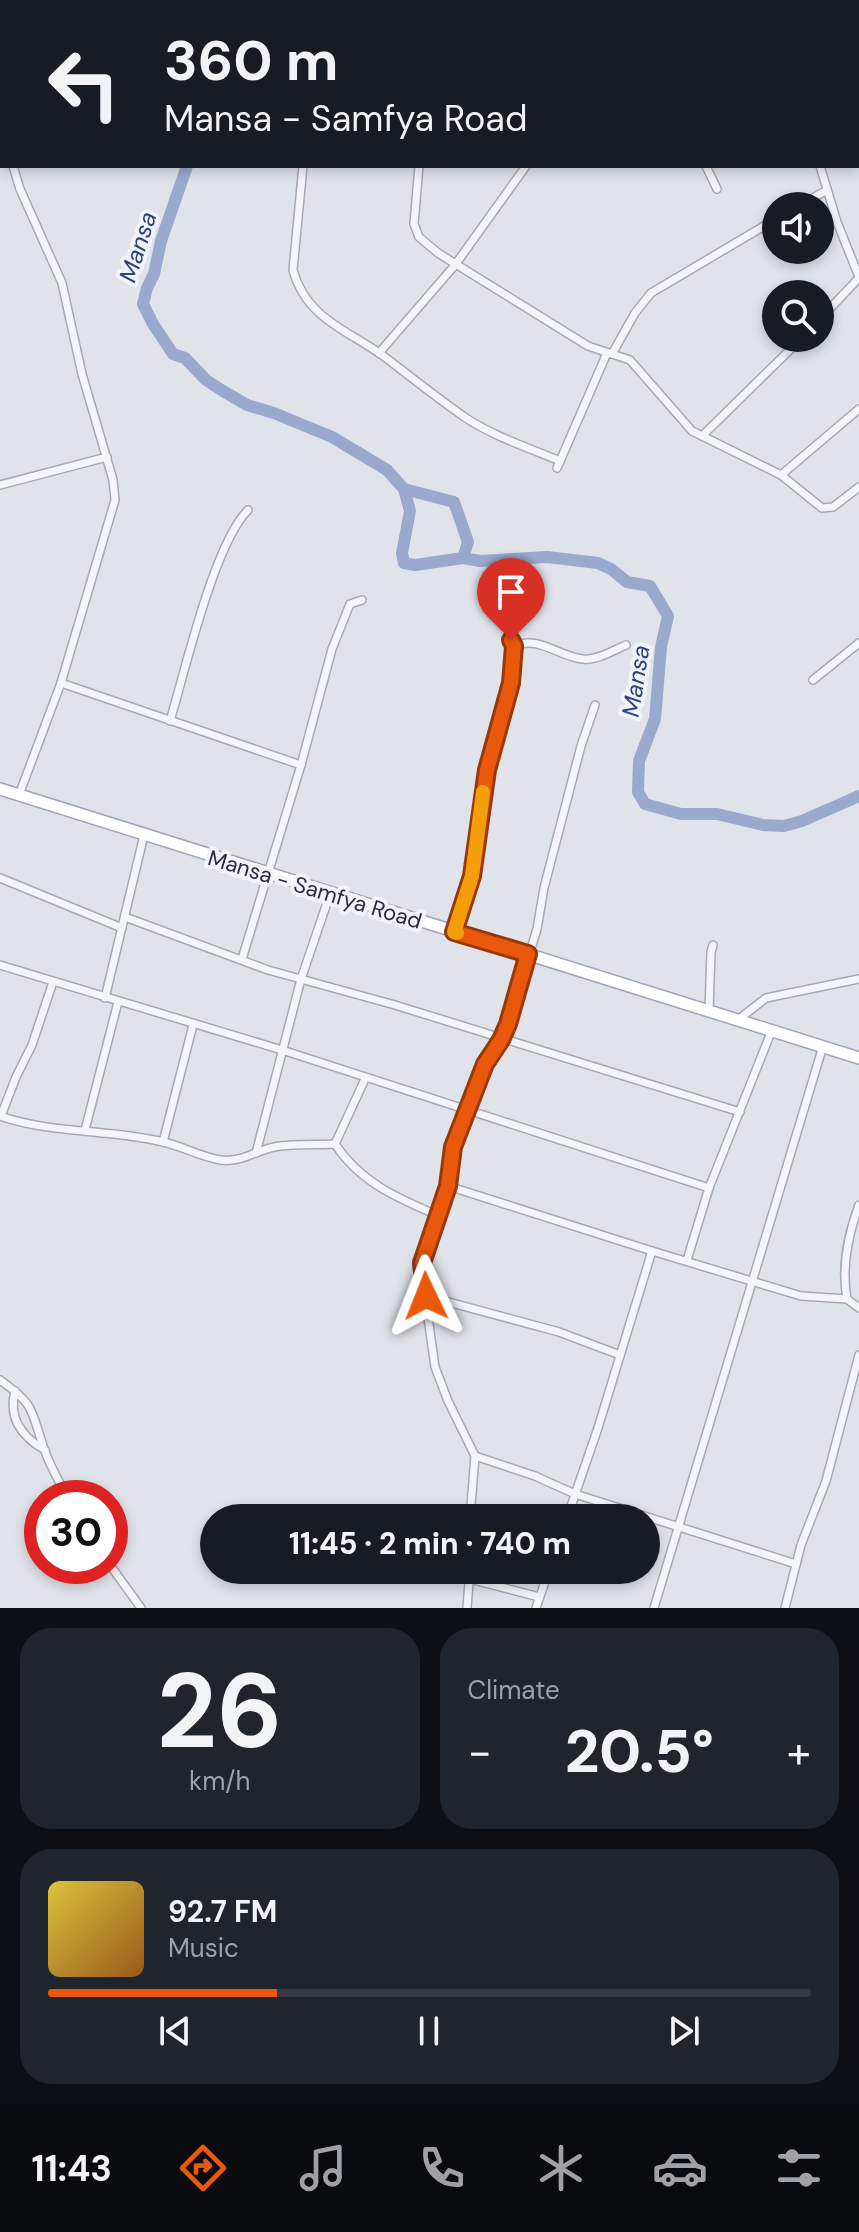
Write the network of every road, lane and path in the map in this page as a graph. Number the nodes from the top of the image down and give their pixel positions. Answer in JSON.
{"nodes":[{"id":1,"x":14,"y":168,"type":"edge"},
{"id":2,"x":303,"y":168,"type":"edge"},
{"id":3,"x":419,"y":168,"type":"edge"},
{"id":4,"x":525,"y":168,"type":"edge"},
{"id":5,"x":707,"y":168,"type":"edge"},
{"id":6,"x":821,"y":168,"type":"edge"},
{"id":7,"x":717,"y":189,"type":"dead end"},
{"id":8,"x":827,"y":190,"type":"junction"},
{"id":9,"x":824,"y":192,"type":"edge"},
{"id":10,"x":762,"y":227,"type":"edge"},
{"id":11,"x":455,"y":265,"type":"junction"},
{"id":12,"x":859,"y":277,"type":"edge"},
{"id":13,"x":834,"y":304,"type":"edge"},
{"id":14,"x":788,"y":352,"type":"edge"},
{"id":15,"x":379,"y":353,"type":"junction"},
{"id":16,"x":610,"y":353,"type":"junction"},
{"id":17,"x":859,"y":409,"type":"edge"},
{"id":18,"x":702,"y":436,"type":"junction"},
{"id":19,"x":107,"y":457,"type":"junction"},
{"id":20,"x":781,"y":475,"type":"junction"},
{"id":21,"x":0,"y":485,"type":"edge"},
{"id":22,"x":859,"y":487,"type":"edge"},
{"id":23,"x":248,"y":510,"type":"dead end"},
{"id":24,"x":362,"y":600,"type":"dead end"},
{"id":25,"x":859,"y":643,"type":"edge"},
{"id":26,"x":626,"y":645,"type":"dead end"},
{"id":27,"x":813,"y":680,"type":"dead end"},
{"id":28,"x":61,"y":683,"type":"junction"},
{"id":29,"x":595,"y":705,"type":"dead end"},
{"id":30,"x":170,"y":721,"type":"junction"},
{"id":31,"x":301,"y":765,"type":"junction"},
{"id":32,"x":0,"y":789,"type":"edge"},
{"id":33,"x":19,"y":795,"type":"junction"},
{"id":34,"x":144,"y":835,"type":"junction"},
{"id":35,"x":268,"y":874,"type":"junction"},
{"id":36,"x":0,"y":878,"type":"edge"},
{"id":37,"x":330,"y":894,"type":"junction"},
{"id":38,"x":125,"y":917,"type":"junction"},
{"id":39,"x":122,"y":928,"type":"junction"},
{"id":40,"x":454,"y":932,"type":"junction"},
{"id":41,"x":713,"y":945,"type":"dead end"},
{"id":42,"x":528,"y":954,"type":"junction"},
{"id":43,"x":242,"y":959,"type":"junction"},
{"id":44,"x":0,"y":965,"type":"edge"},
{"id":45,"x":301,"y":979,"type":"junction"},
{"id":46,"x":859,"y":979,"type":"edge"},
{"id":47,"x":53,"y":982,"type":"junction"},
{"id":48,"x":105,"y":998,"type":"junction"},
{"id":49,"x":118,"y":1002,"type":"junction"},
{"id":50,"x":709,"y":1010,"type":"junction"},
{"id":51,"x":739,"y":1019,"type":"junction"},
{"id":52,"x":193,"y":1025,"type":"junction"},
{"id":53,"x":772,"y":1030,"type":"junction"},
{"id":54,"x":501,"y":1040,"type":"junction"},
{"id":55,"x":823,"y":1046,"type":"junction"},
{"id":56,"x":282,"y":1050,"type":"junction"},
{"id":57,"x":859,"y":1058,"type":"edge"},
{"id":58,"x":365,"y":1079,"type":"junction"},
{"id":59,"x":468,"y":1112,"type":"junction"},
{"id":60,"x":740,"y":1112,"type":"junction"},
{"id":61,"x":0,"y":1116,"type":"edge"},
{"id":62,"x":85,"y":1130,"type":"junction"},
{"id":63,"x":163,"y":1142,"type":"junction"},
{"id":64,"x":335,"y":1144,"type":"junction"},
{"id":65,"x":256,"y":1153,"type":"junction"},
{"id":66,"x":448,"y":1186,"type":"junction"},
{"id":67,"x":709,"y":1188,"type":"junction"},
{"id":68,"x":859,"y":1205,"type":"edge"},
{"id":69,"x":437,"y":1215,"type":"junction"},
{"id":70,"x":652,"y":1251,"type":"junction"},
{"id":71,"x":687,"y":1260,"type":"junction"},
{"id":72,"x":753,"y":1280,"type":"junction"},
{"id":73,"x":426,"y":1296,"type":"junction"},
{"id":74,"x":847,"y":1299,"type":"junction"},
{"id":75,"x":859,"y":1308,"type":"edge"},
{"id":76,"x":620,"y":1355,"type":"junction"},
{"id":77,"x":859,"y":1355,"type":"edge"},
{"id":78,"x":0,"y":1380,"type":"edge"},
{"id":79,"x":15,"y":1391,"type":"junction"},
{"id":80,"x":45,"y":1450,"type":"junction"},
{"id":81,"x":475,"y":1456,"type":"junction"},
{"id":82,"x":59,"y":1480,"type":"edge"},
{"id":83,"x":575,"y":1494,"type":"junction"},
{"id":84,"x":471,"y":1504,"type":"edge"},
{"id":85,"x":572,"y":1504,"type":"edge"},
{"id":86,"x":679,"y":1529,"type":"junction"},
{"id":87,"x":796,"y":1564,"type":"junction"},
{"id":88,"x":124,"y":1584,"type":"edge"},
{"id":89,"x":469,"y":1584,"type":"edge"},
{"id":90,"x":498,"y":1584,"type":"edge"},
{"id":91,"x":544,"y":1584,"type":"edge"},
{"id":92,"x":539,"y":1597,"type":"junction"},
{"id":93,"x":141,"y":1608,"type":"edge"},
{"id":94,"x":467,"y":1608,"type":"edge"},
{"id":95,"x":536,"y":1608,"type":"edge"},
{"id":96,"x":654,"y":1608,"type":"edge"},
{"id":97,"x":785,"y":1608,"type":"edge"}],
"edges":[{"from":1,"to":19,"type":"street"},
{"from":2,"to":15,"type":"street"},
{"from":3,"to":11,"type":"street"},
{"from":4,"to":11,"type":"street"},
{"from":5,"to":7,"type":"street"},
{"from":6,"to":8,"type":"street"},
{"from":8,"to":9,"type":"street"},
{"from":8,"to":12,"type":"street"},
{"from":10,"to":16,"type":"street"},
{"from":11,"to":15,"type":"street"},
{"from":11,"to":16,"type":"street"},
{"from":12,"to":13,"type":"street"},
{"from":14,"to":18,"type":"street"},
{"from":15,"to":16,"type":"street"},
{"from":16,"to":18,"type":"street"},
{"from":17,"to":20,"type":"street"},
{"from":18,"to":20,"type":"street"},
{"from":19,"to":21,"type":"street"},
{"from":19,"to":28,"type":"street"},
{"from":20,"to":22,"type":"street"},
{"from":23,"to":30,"type":"street"},
{"from":24,"to":31,"type":"street"},
{"from":25,"to":27,"type":"street"},
{"from":26,"to":40,"type":"street"},
{"from":28,"to":30,"type":"street"},
{"from":28,"to":33,"type":"street"},
{"from":29,"to":42,"type":"street"},
{"from":30,"to":31,"type":"street"},
{"from":31,"to":35,"type":"street"},
{"from":32,"to":33,"type":"main road","name":"Mansa - Samfya Road"},
{"from":33,"to":34,"type":"main road","name":"Mansa - Samfya Road"},
{"from":34,"to":35,"type":"main road","name":"Mansa - Samfya Road"},
{"from":34,"to":38,"type":"street"},
{"from":35,"to":37,"type":"main road","name":"Mansa - Samfya Road"},
{"from":35,"to":43,"type":"street"},
{"from":36,"to":39,"type":"street"},
{"from":37,"to":40,"type":"main road","name":"Mansa - Samfya Road"},
{"from":37,"to":45,"type":"street"},
{"from":38,"to":39,"type":"street"},
{"from":38,"to":43,"type":"street"},
{"from":39,"to":48,"type":"street"},
{"from":40,"to":42,"type":"main road","name":"Mansa - Samfya Road"},
{"from":41,"to":50,"type":"street"},
{"from":42,"to":50,"type":"main road","name":"Mansa - Samfya Road"},
{"from":42,"to":54,"type":"street"},
{"from":43,"to":45,"type":"street"},
{"from":44,"to":47,"type":"street"},
{"from":45,"to":54,"type":"street"},
{"from":45,"to":56,"type":"street"},
{"from":46,"to":51,"type":"street"},
{"from":47,"to":48,"type":"street"},
{"from":47,"to":61,"type":"street"},
{"from":48,"to":49,"type":"street"},
{"from":49,"to":52,"type":"street"},
{"from":49,"to":62,"type":"street"},
{"from":50,"to":51,"type":"main road","name":"Mansa - Samfya Road"},
{"from":51,"to":53,"type":"main road","name":"Mansa - Samfya Road"},
{"from":52,"to":56,"type":"street"},
{"from":52,"to":63,"type":"street"},
{"from":53,"to":55,"type":"main road","name":"Mansa - Samfya Road"},
{"from":53,"to":60,"type":"street"},
{"from":54,"to":59,"type":"street"},
{"from":54,"to":60,"type":"street"},
{"from":55,"to":57,"type":"main road","name":"Mansa - Samfya Road"},
{"from":55,"to":72,"type":"street"},
{"from":56,"to":58,"type":"street"},
{"from":56,"to":65,"type":"street"},
{"from":58,"to":59,"type":"street"},
{"from":58,"to":64,"type":"street"},
{"from":59,"to":66,"type":"street"},
{"from":59,"to":67,"type":"street"},
{"from":60,"to":67,"type":"street"},
{"from":61,"to":62,"type":"street"},
{"from":62,"to":63,"type":"street"},
{"from":63,"to":65,"type":"street"},
{"from":64,"to":65,"type":"street"},
{"from":64,"to":69,"type":"street"},
{"from":66,"to":69,"type":"street"},
{"from":66,"to":70,"type":"street"},
{"from":67,"to":71,"type":"street"},
{"from":68,"to":74,"type":"street"},
{"from":69,"to":73,"type":"street"},
{"from":70,"to":71,"type":"street"},
{"from":70,"to":76,"type":"street"},
{"from":71,"to":72,"type":"street"},
{"from":72,"to":74,"type":"street"},
{"from":72,"to":86,"type":"street"},
{"from":73,"to":76,"type":"street"},
{"from":73,"to":81,"type":"street"},
{"from":74,"to":75,"type":"street"},
{"from":76,"to":83,"type":"street"},
{"from":77,"to":87,"type":"street"},
{"from":78,"to":79,"type":"street"},
{"from":79,"to":80,"type":"street"},
{"from":79,"to":80,"type":"street"},
{"from":80,"to":82,"type":"street"},
{"from":81,"to":83,"type":"street"},
{"from":81,"to":84,"type":"street"},
{"from":83,"to":85,"type":"street"},
{"from":83,"to":86,"type":"street"},
{"from":86,"to":87,"type":"street"},
{"from":86,"to":96,"type":"street"},
{"from":87,"to":97,"type":"street"},
{"from":88,"to":93,"type":"street"},
{"from":89,"to":94,"type":"street"},
{"from":90,"to":92,"type":"street"},
{"from":91,"to":92,"type":"street"},
{"from":92,"to":95,"type":"street"}]}
